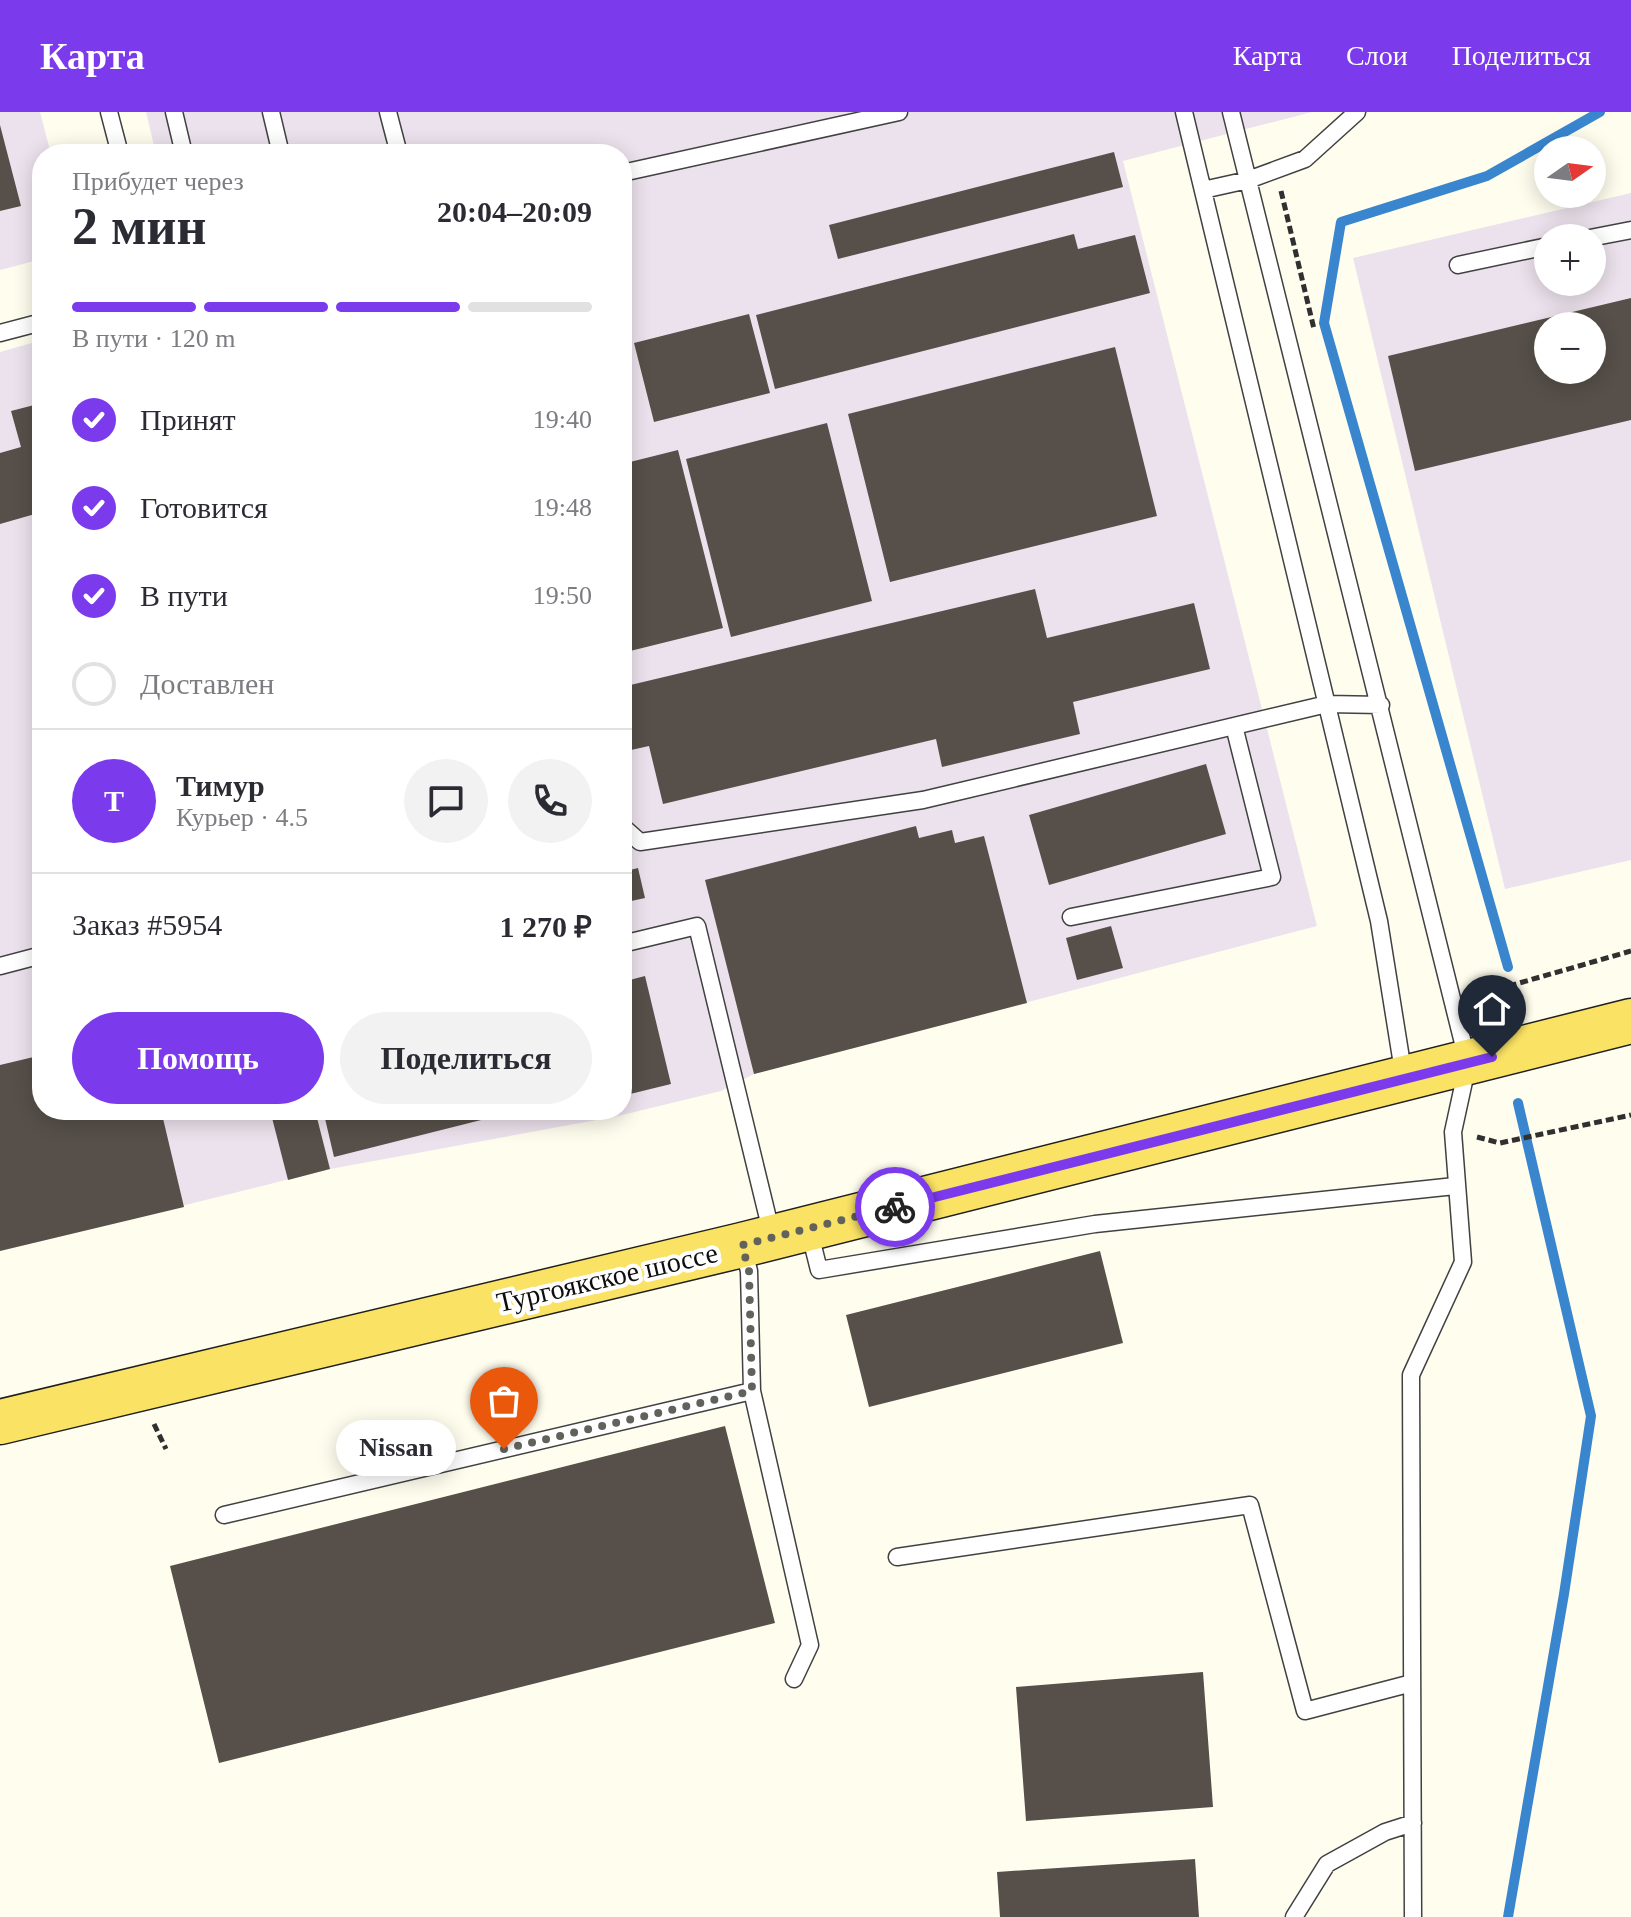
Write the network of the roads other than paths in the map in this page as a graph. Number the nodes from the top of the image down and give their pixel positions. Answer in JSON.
{"nodes":[{"id":1,"x":109,"y":112,"type":"edge"},
{"id":2,"x":174,"y":112,"type":"edge"},
{"id":3,"x":271,"y":112,"type":"edge"},
{"id":4,"x":388,"y":112,"type":"edge"},
{"id":5,"x":899,"y":112,"type":"edge"},
{"id":6,"x":1184,"y":112,"type":"edge"},
{"id":7,"x":1231,"y":112,"type":"edge"},
{"id":8,"x":1357,"y":112,"type":"edge"},
{"id":9,"x":117,"y":144,"type":"edge"},
{"id":10,"x":182,"y":144,"type":"edge"},
{"id":11,"x":279,"y":144,"type":"edge"},
{"id":12,"x":396,"y":144,"type":"edge"},
{"id":13,"x":632,"y":171,"type":"edge"},
{"id":14,"x":1248,"y":180,"type":"junction"},
{"id":15,"x":1203,"y":190,"type":"junction"},
{"id":16,"x":1631,"y":230,"type":"edge"},
{"id":17,"x":1606,"y":235,"type":"edge"},
{"id":18,"x":1534,"y":249,"type":"edge"},
{"id":19,"x":1458,"y":265,"type":"dead end"},
{"id":20,"x":32,"y":325,"type":"edge"},
{"id":21,"x":0,"y":333,"type":"edge"},
{"id":22,"x":1327,"y":704,"type":"junction"},
{"id":23,"x":1381,"y":705,"type":"junction"},
{"id":24,"x":1234,"y":726,"type":"junction"},
{"id":25,"x":632,"y":835,"type":"edge"},
{"id":26,"x":1071,"y":917,"type":"dead end"},
{"id":27,"x":632,"y":942,"type":"edge"},
{"id":28,"x":32,"y":958,"type":"edge"},
{"id":29,"x":0,"y":966,"type":"edge"},
{"id":30,"x":1631,"y":1021,"type":"edge"},
{"id":31,"x":1468,"y":1063,"type":"junction"},
{"id":32,"x":1405,"y":1079,"type":"junction"},
{"id":33,"x":1455,"y":1186,"type":"junction"},
{"id":34,"x":774,"y":1237,"type":"junction"},
{"id":35,"x":752,"y":1391,"type":"junction"},
{"id":36,"x":0,"y":1422,"type":"edge"},
{"id":37,"x":224,"y":1515,"type":"dead end"},
{"id":38,"x":897,"y":1557,"type":"dead end"},
{"id":39,"x":794,"y":1679,"type":"dead end"},
{"id":40,"x":1412,"y":1683,"type":"junction"},
{"id":41,"x":1413,"y":1823,"type":"junction"},
{"id":42,"x":1294,"y":1917,"type":"edge"},
{"id":43,"x":1413,"y":1917,"type":"edge"}],
"edges":[{"from":1,"to":9,"type":"lane"},
{"from":2,"to":10,"type":"lane"},
{"from":3,"to":11,"type":"lane"},
{"from":4,"to":12,"type":"lane"},
{"from":5,"to":13,"type":"lane"},
{"from":6,"to":15,"type":"lane"},
{"from":7,"to":14,"type":"lane"},
{"from":8,"to":14,"type":"lane"},
{"from":14,"to":15,"type":"lane"},
{"from":14,"to":23,"type":"lane"},
{"from":15,"to":22,"type":"lane"},
{"from":16,"to":17,"type":"lane"},
{"from":18,"to":19,"type":"lane"},
{"from":20,"to":21,"type":"lane"},
{"from":22,"to":23,"type":"lane"},
{"from":22,"to":24,"type":"lane"},
{"from":22,"to":32,"type":"lane"},
{"from":23,"to":31,"type":"lane"},
{"from":24,"to":25,"type":"lane"},
{"from":24,"to":26,"type":"lane"},
{"from":27,"to":34,"type":"lane"},
{"from":28,"to":29,"type":"lane"},
{"from":30,"to":31,"type":"main road","name":"Тургоякское шоссе"},
{"from":31,"to":32,"type":"main road","name":"Тургоякское шоссе"},
{"from":31,"to":33,"type":"lane"},
{"from":32,"to":34,"type":"main road","name":"Тургоякское шоссе"},
{"from":33,"to":34,"type":"lane"},
{"from":33,"to":40,"type":"lane"},
{"from":34,"to":35,"type":"lane"},
{"from":34,"to":36,"type":"main road","name":"Тургоякское шоссе"},
{"from":35,"to":37,"type":"lane"},
{"from":35,"to":39,"type":"lane"},
{"from":38,"to":40,"type":"lane"},
{"from":40,"to":41,"type":"lane"},
{"from":41,"to":42,"type":"lane"},
{"from":41,"to":43,"type":"lane"}]}
